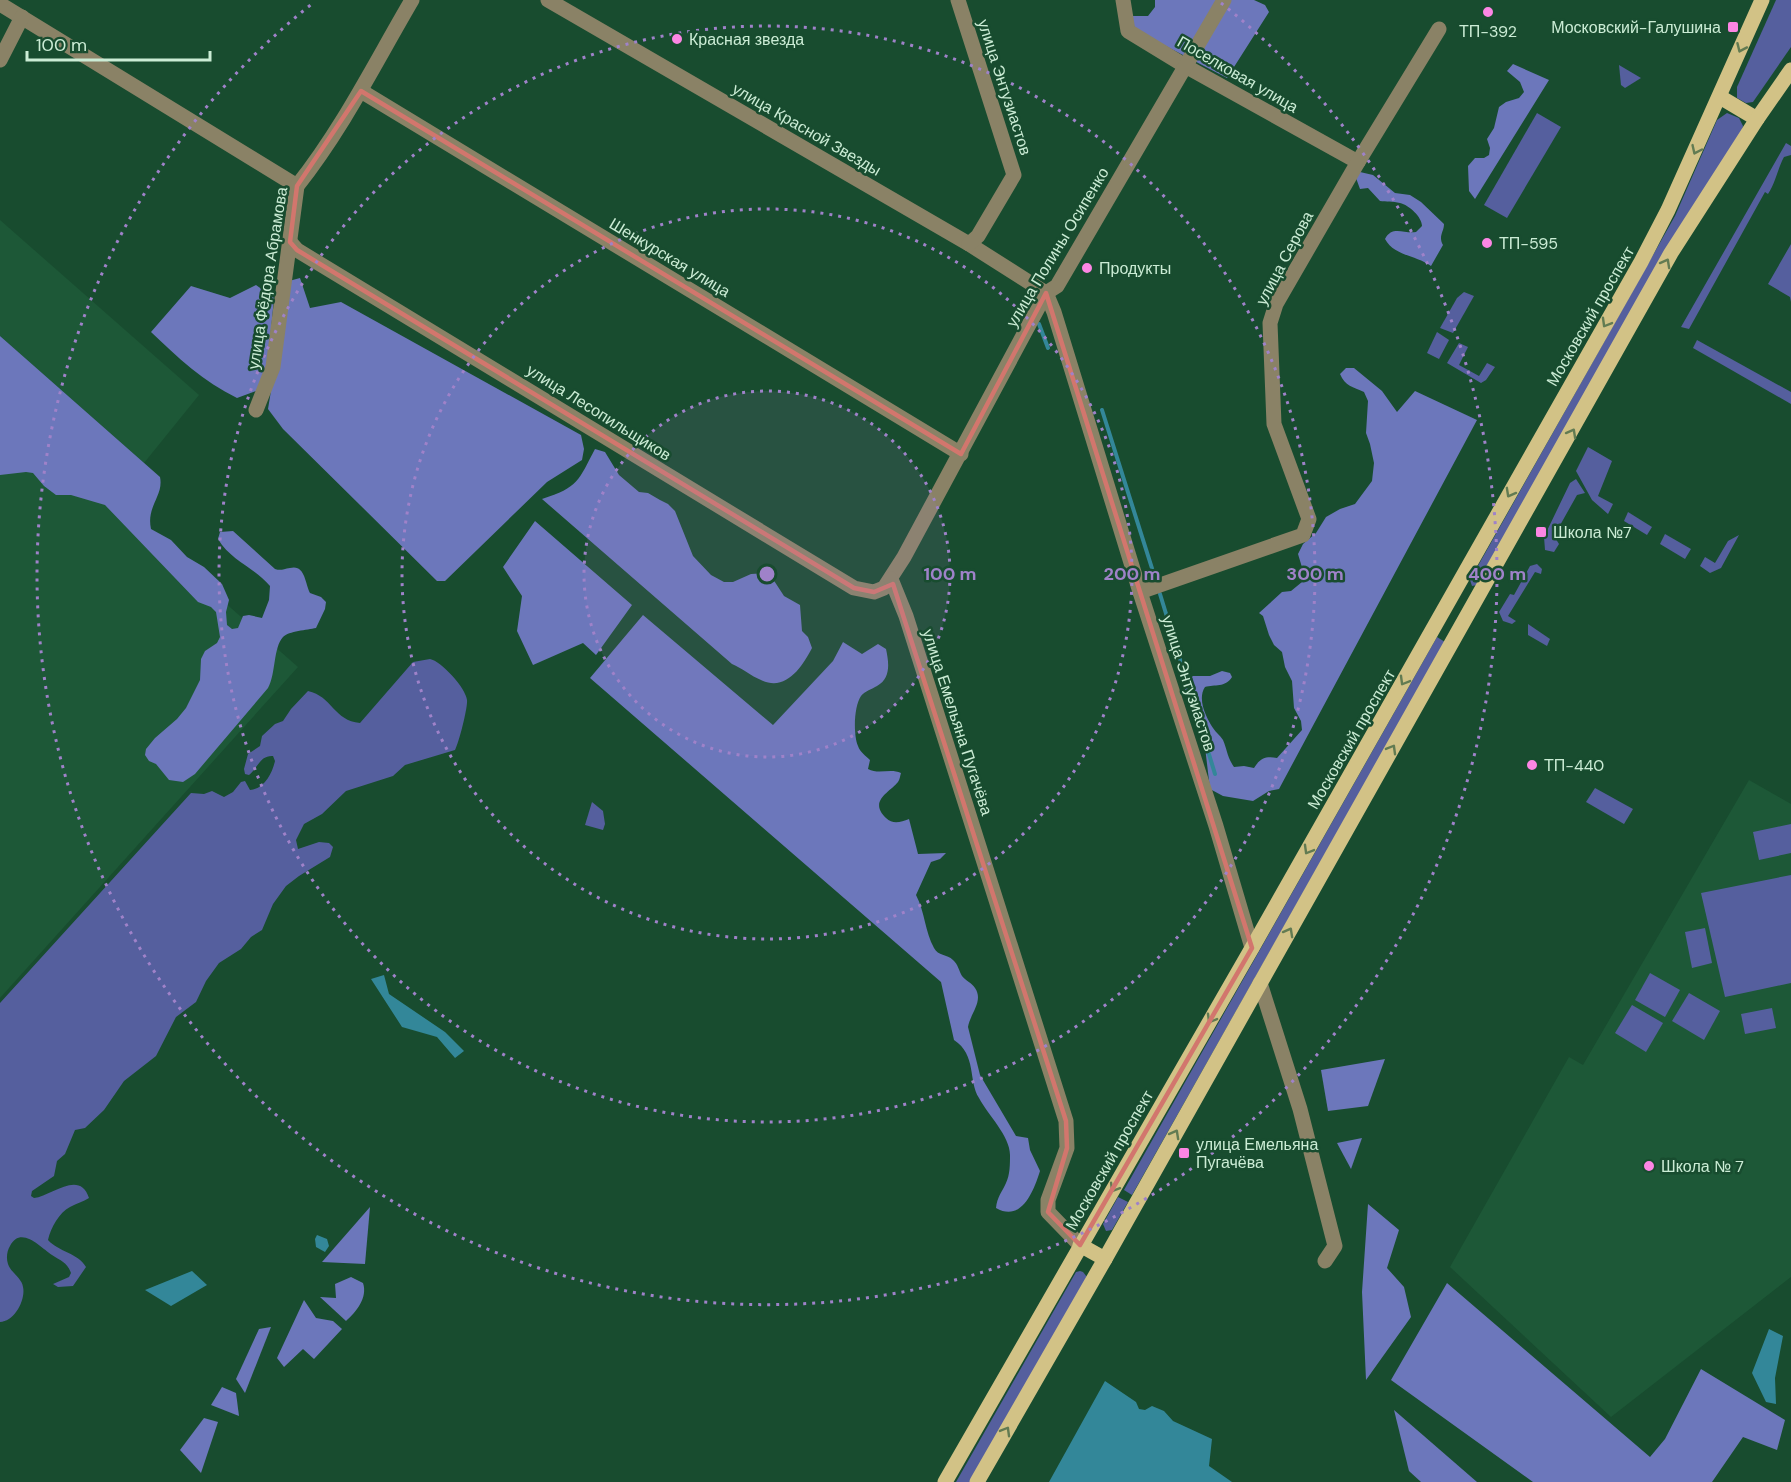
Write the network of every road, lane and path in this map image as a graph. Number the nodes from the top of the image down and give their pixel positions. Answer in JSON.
{"nodes":[{"id":1,"x":412,"y":0,"type":"edge"},
{"id":2,"x":548,"y":0,"type":"edge"},
{"id":3,"x":958,"y":0,"type":"edge"},
{"id":4,"x":1123,"y":0,"type":"edge"},
{"id":5,"x":1224,"y":0,"type":"edge"},
{"id":6,"x":1762,"y":0,"type":"edge"},
{"id":7,"x":0,"y":4,"type":"edge"},
{"id":8,"x":22,"y":18,"type":"junction"},
{"id":9,"x":1439,"y":28,"type":"dead end"},
{"id":10,"x":0,"y":60,"type":"edge"},
{"id":11,"x":1187,"y":67,"type":"junction"},
{"id":12,"x":1791,"y":70,"type":"edge"},
{"id":13,"x":361,"y":91,"type":"junction"},
{"id":14,"x":1720,"y":97,"type":"junction"},
{"id":15,"x":1757,"y":119,"type":"junction"},
{"id":16,"x":1358,"y":162,"type":"junction"},
{"id":17,"x":297,"y":186,"type":"junction"},
{"id":18,"x":290,"y":242,"type":"junction"},
{"id":19,"x":969,"y":244,"type":"junction"},
{"id":20,"x":1046,"y":293,"type":"junction"},
{"id":21,"x":256,"y":410,"type":"dead end"},
{"id":22,"x":961,"y":454,"type":"junction"},
{"id":23,"x":891,"y":579,"type":"junction"},
{"id":24,"x":1140,"y":592,"type":"junction"},
{"id":25,"x":1450,"y":599,"type":"junction"},
{"id":26,"x":1472,"y":611,"type":"junction"},
{"id":27,"x":1252,"y":948,"type":"junction"},
{"id":28,"x":1260,"y":983,"type":"junction"},
{"id":29,"x":1080,"y":1245,"type":"junction"},
{"id":30,"x":1106,"y":1259,"type":"junction"},
{"id":31,"x":1325,"y":1261,"type":"dead end"},
{"id":32,"x":945,"y":1482,"type":"edge"},
{"id":33,"x":977,"y":1482,"type":"edge"}],
"edges":[{"from":1,"to":13,"type":"street","name":"улица Фёдора Абрамова"},
{"from":2,"to":19,"type":"street","name":"улица Красной Звезды"},
{"from":3,"to":19,"type":"street","name":"улица Энтузиастов"},
{"from":4,"to":11,"type":"street","name":"Поселковая улица"},
{"from":5,"to":11,"type":"street","name":"улица Полины Осипенко"},
{"from":6,"to":14,"type":"main road","name":"Московский проспект","one_way":true},
{"from":7,"to":8,"type":"street"},
{"from":8,"to":10,"type":"street"},
{"from":8,"to":17,"type":"street"},
{"from":9,"to":16,"type":"street","name":"улица Серова"},
{"from":11,"to":16,"type":"street","name":"Поселковая улица"},
{"from":11,"to":20,"type":"street","name":"улица Полины Осипенко"},
{"from":12,"to":15,"type":"main road"},
{"from":13,"to":17,"type":"street","name":"улица Фёдора Абрамова"},
{"from":13,"to":22,"type":"street","name":"Шенкурская улица"},
{"from":14,"to":15,"type":"main road"},
{"from":14,"to":25,"type":"main road","name":"Московский проспект","one_way":true},
{"from":26,"to":15,"type":"main road","one_way":true},
{"from":16,"to":24,"type":"street","name":"улица Серова"},
{"from":17,"to":18,"type":"street","name":"улица Фёдора Абрамова"},
{"from":18,"to":21,"type":"street","name":"улица Фёдора Абрамова"},
{"from":18,"to":23,"type":"street","name":"улица Лесопильщиков"},
{"from":19,"to":20,"type":"street","name":"улица Красной Звезды"},
{"from":20,"to":22,"type":"street","name":"улица Полины Осипенко"},
{"from":20,"to":24,"type":"street","name":"улица Энтузиастов"},
{"from":22,"to":23,"type":"street","name":"улица Полины Осипенко"},
{"from":23,"to":29,"type":"street","name":"улица Емельяна Пугачёва"},
{"from":24,"to":27,"type":"street","name":"улица Энтузиастов"},
{"from":25,"to":26,"type":"main road"},
{"from":25,"to":27,"type":"main road","name":"Московский проспект","one_way":true},
{"from":28,"to":26,"type":"main road","one_way":true},
{"from":27,"to":29,"type":"main road","name":"Московский проспект","one_way":true},
{"from":30,"to":28,"type":"main road","one_way":true},
{"from":28,"to":31,"type":"street"},
{"from":29,"to":30,"type":"main road"},
{"from":29,"to":32,"type":"main road","name":"Московский проспект"},
{"from":33,"to":30,"type":"main road","one_way":true}]}
